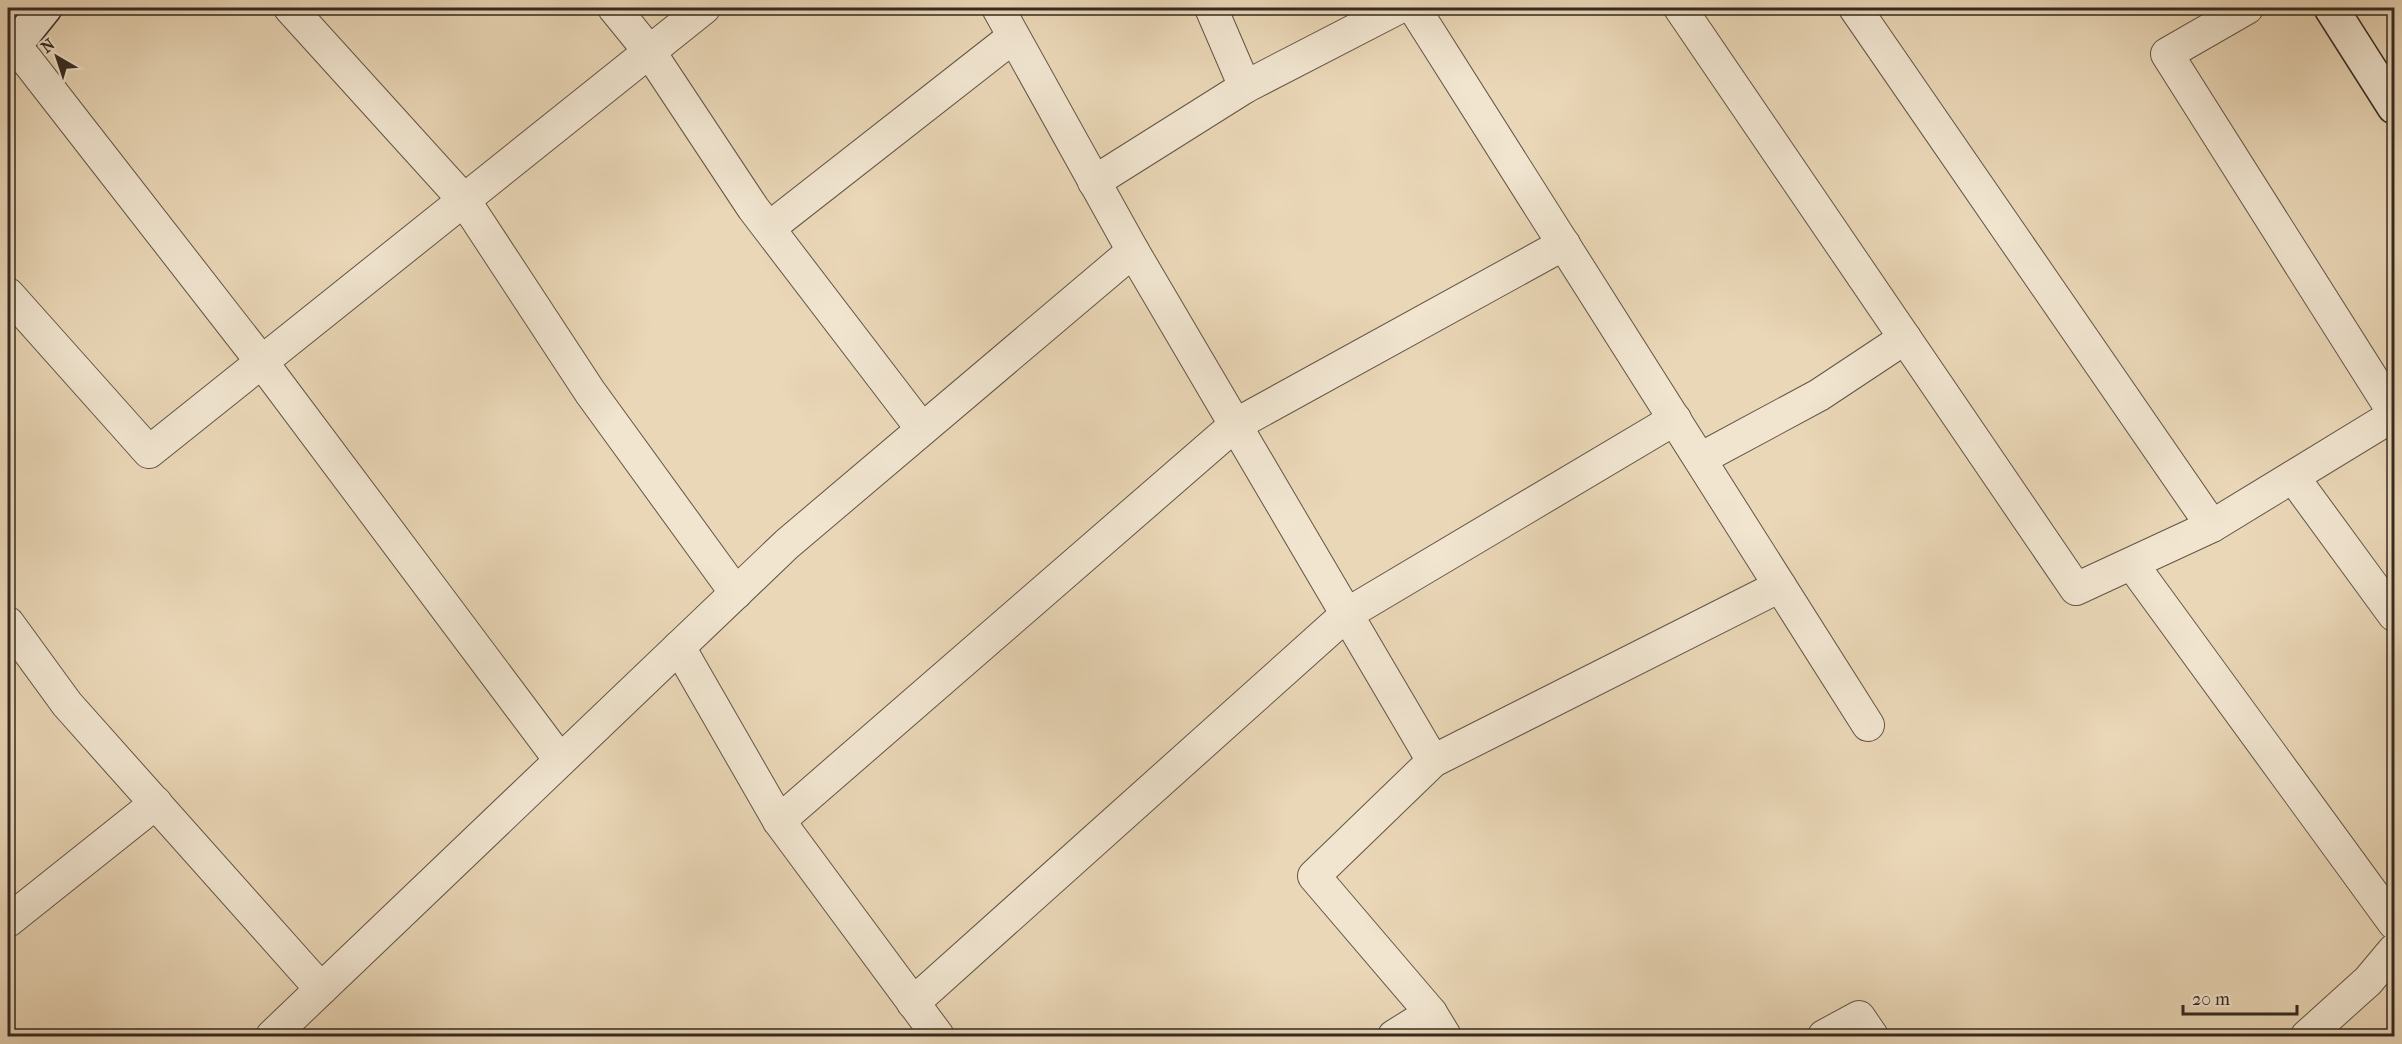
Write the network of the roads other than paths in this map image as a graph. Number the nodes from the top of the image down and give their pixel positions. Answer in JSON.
{"nodes":[{"id":1,"x":45,"y":8,"type":"edge"},
{"id":2,"x":290,"y":8,"type":"edge"},
{"id":3,"x":614,"y":8,"type":"edge"},
{"id":4,"x":704,"y":8,"type":"edge"},
{"id":5,"x":998,"y":8,"type":"edge"},
{"id":6,"x":1211,"y":8,"type":"edge"},
{"id":7,"x":1398,"y":8,"type":"edge"},
{"id":8,"x":1414,"y":8,"type":"edge"},
{"id":9,"x":1680,"y":8,"type":"edge"},
{"id":10,"x":1855,"y":8,"type":"edge"},
{"id":11,"x":2247,"y":8,"type":"edge"},
{"id":12,"x":2331,"y":8,"type":"edge"},
{"id":13,"x":1013,"y":37,"type":"junction"},
{"id":14,"x":11,"y":49,"type":"edge"},
{"id":15,"x":649,"y":51,"type":"junction"},
{"id":16,"x":1245,"y":87,"type":"junction"},
{"id":17,"x":2394,"y":107,"type":"edge"},
{"id":18,"x":1094,"y":182,"type":"junction"},
{"id":19,"x":464,"y":200,"type":"junction"},
{"id":20,"x":769,"y":228,"type":"junction"},
{"id":21,"x":1564,"y":244,"type":"junction"},
{"id":22,"x":1133,"y":251,"type":"junction"},
{"id":23,"x":8,"y":294,"type":"edge"},
{"id":24,"x":1905,"y":338,"type":"junction"},
{"id":25,"x":261,"y":362,"type":"junction"},
{"id":26,"x":2394,"y":414,"type":"edge"},
{"id":27,"x":1675,"y":419,"type":"junction"},
{"id":28,"x":1235,"y":425,"type":"junction"},
{"id":29,"x":922,"y":429,"type":"junction"},
{"id":30,"x":1700,"y":459,"type":"junction"},
{"id":31,"x":2293,"y":477,"type":"junction"},
{"id":32,"x":2212,"y":526,"type":"junction"},
{"id":33,"x":2132,"y":564,"type":"junction"},
{"id":34,"x":1780,"y":586,"type":"junction"},
{"id":35,"x":736,"y":593,"type":"junction"},
{"id":36,"x":1347,"y":614,"type":"junction"},
{"id":37,"x":2394,"y":615,"type":"edge"},
{"id":38,"x":8,"y":624,"type":"edge"},
{"id":39,"x":679,"y":647,"type":"junction"},
{"id":40,"x":1868,"y":725,"type":"dead end"},
{"id":41,"x":560,"y":760,"type":"junction"},
{"id":42,"x":1433,"y":761,"type":"junction"},
{"id":43,"x":156,"y":803,"type":"junction"},
{"id":44,"x":779,"y":821,"type":"junction"},
{"id":45,"x":8,"y":921,"type":"edge"},
{"id":46,"x":2394,"y":923,"type":"edge"},
{"id":47,"x":2394,"y":950,"type":"edge"},
{"id":48,"x":321,"y":989,"type":"junction"},
{"id":49,"x":913,"y":1003,"type":"junction"},
{"id":50,"x":1438,"y":1025,"type":"edge"},
{"id":51,"x":272,"y":1036,"type":"edge"},
{"id":52,"x":938,"y":1036,"type":"edge"},
{"id":53,"x":1394,"y":1036,"type":"edge"},
{"id":54,"x":1824,"y":1036,"type":"edge"},
{"id":55,"x":1872,"y":1036,"type":"edge"},
{"id":56,"x":2307,"y":1036,"type":"edge"}],
"edges":[{"from":1,"to":14,"type":"main road"},
{"from":2,"to":19,"type":"street"},
{"from":3,"to":15,"type":"street"},
{"from":4,"to":15,"type":"street"},
{"from":5,"to":13,"type":"street"},
{"from":6,"to":16,"type":"street"},
{"from":7,"to":16,"type":"street"},
{"from":8,"to":21,"type":"street"},
{"from":9,"to":24,"type":"street"},
{"from":10,"to":32,"type":"street"},
{"from":11,"to":26,"type":"street"},
{"from":12,"to":17,"type":"main road"},
{"from":13,"to":18,"type":"street"},
{"from":13,"to":20,"type":"street"},
{"from":14,"to":25,"type":"street"},
{"from":15,"to":19,"type":"street"},
{"from":15,"to":20,"type":"street"},
{"from":16,"to":18,"type":"street"},
{"from":18,"to":22,"type":"street"},
{"from":19,"to":25,"type":"street"},
{"from":19,"to":35,"type":"street"},
{"from":20,"to":29,"type":"street"},
{"from":21,"to":27,"type":"street"},
{"from":21,"to":28,"type":"street"},
{"from":22,"to":28,"type":"street"},
{"from":22,"to":29,"type":"street"},
{"from":23,"to":25,"type":"street"},
{"from":24,"to":30,"type":"street"},
{"from":24,"to":33,"type":"street"},
{"from":25,"to":41,"type":"street"},
{"from":26,"to":31,"type":"street"},
{"from":27,"to":30,"type":"street"},
{"from":27,"to":36,"type":"street"},
{"from":28,"to":36,"type":"street"},
{"from":28,"to":44,"type":"street"},
{"from":29,"to":35,"type":"street"},
{"from":30,"to":34,"type":"street"},
{"from":31,"to":32,"type":"street"},
{"from":31,"to":37,"type":"street"},
{"from":32,"to":33,"type":"street"},
{"from":33,"to":46,"type":"street"},
{"from":34,"to":40,"type":"street"},
{"from":34,"to":42,"type":"street"},
{"from":35,"to":39,"type":"street"},
{"from":36,"to":42,"type":"street"},
{"from":36,"to":49,"type":"street"},
{"from":38,"to":43,"type":"street"},
{"from":39,"to":41,"type":"street"},
{"from":39,"to":44,"type":"street"},
{"from":41,"to":48,"type":"street"},
{"from":42,"to":50,"type":"street"},
{"from":43,"to":45,"type":"street"},
{"from":43,"to":48,"type":"street"},
{"from":44,"to":49,"type":"street"},
{"from":47,"to":56,"type":"street"},
{"from":48,"to":51,"type":"street"},
{"from":49,"to":52,"type":"street"},
{"from":50,"to":53,"type":"street"},
{"from":54,"to":55,"type":"street"}]}
